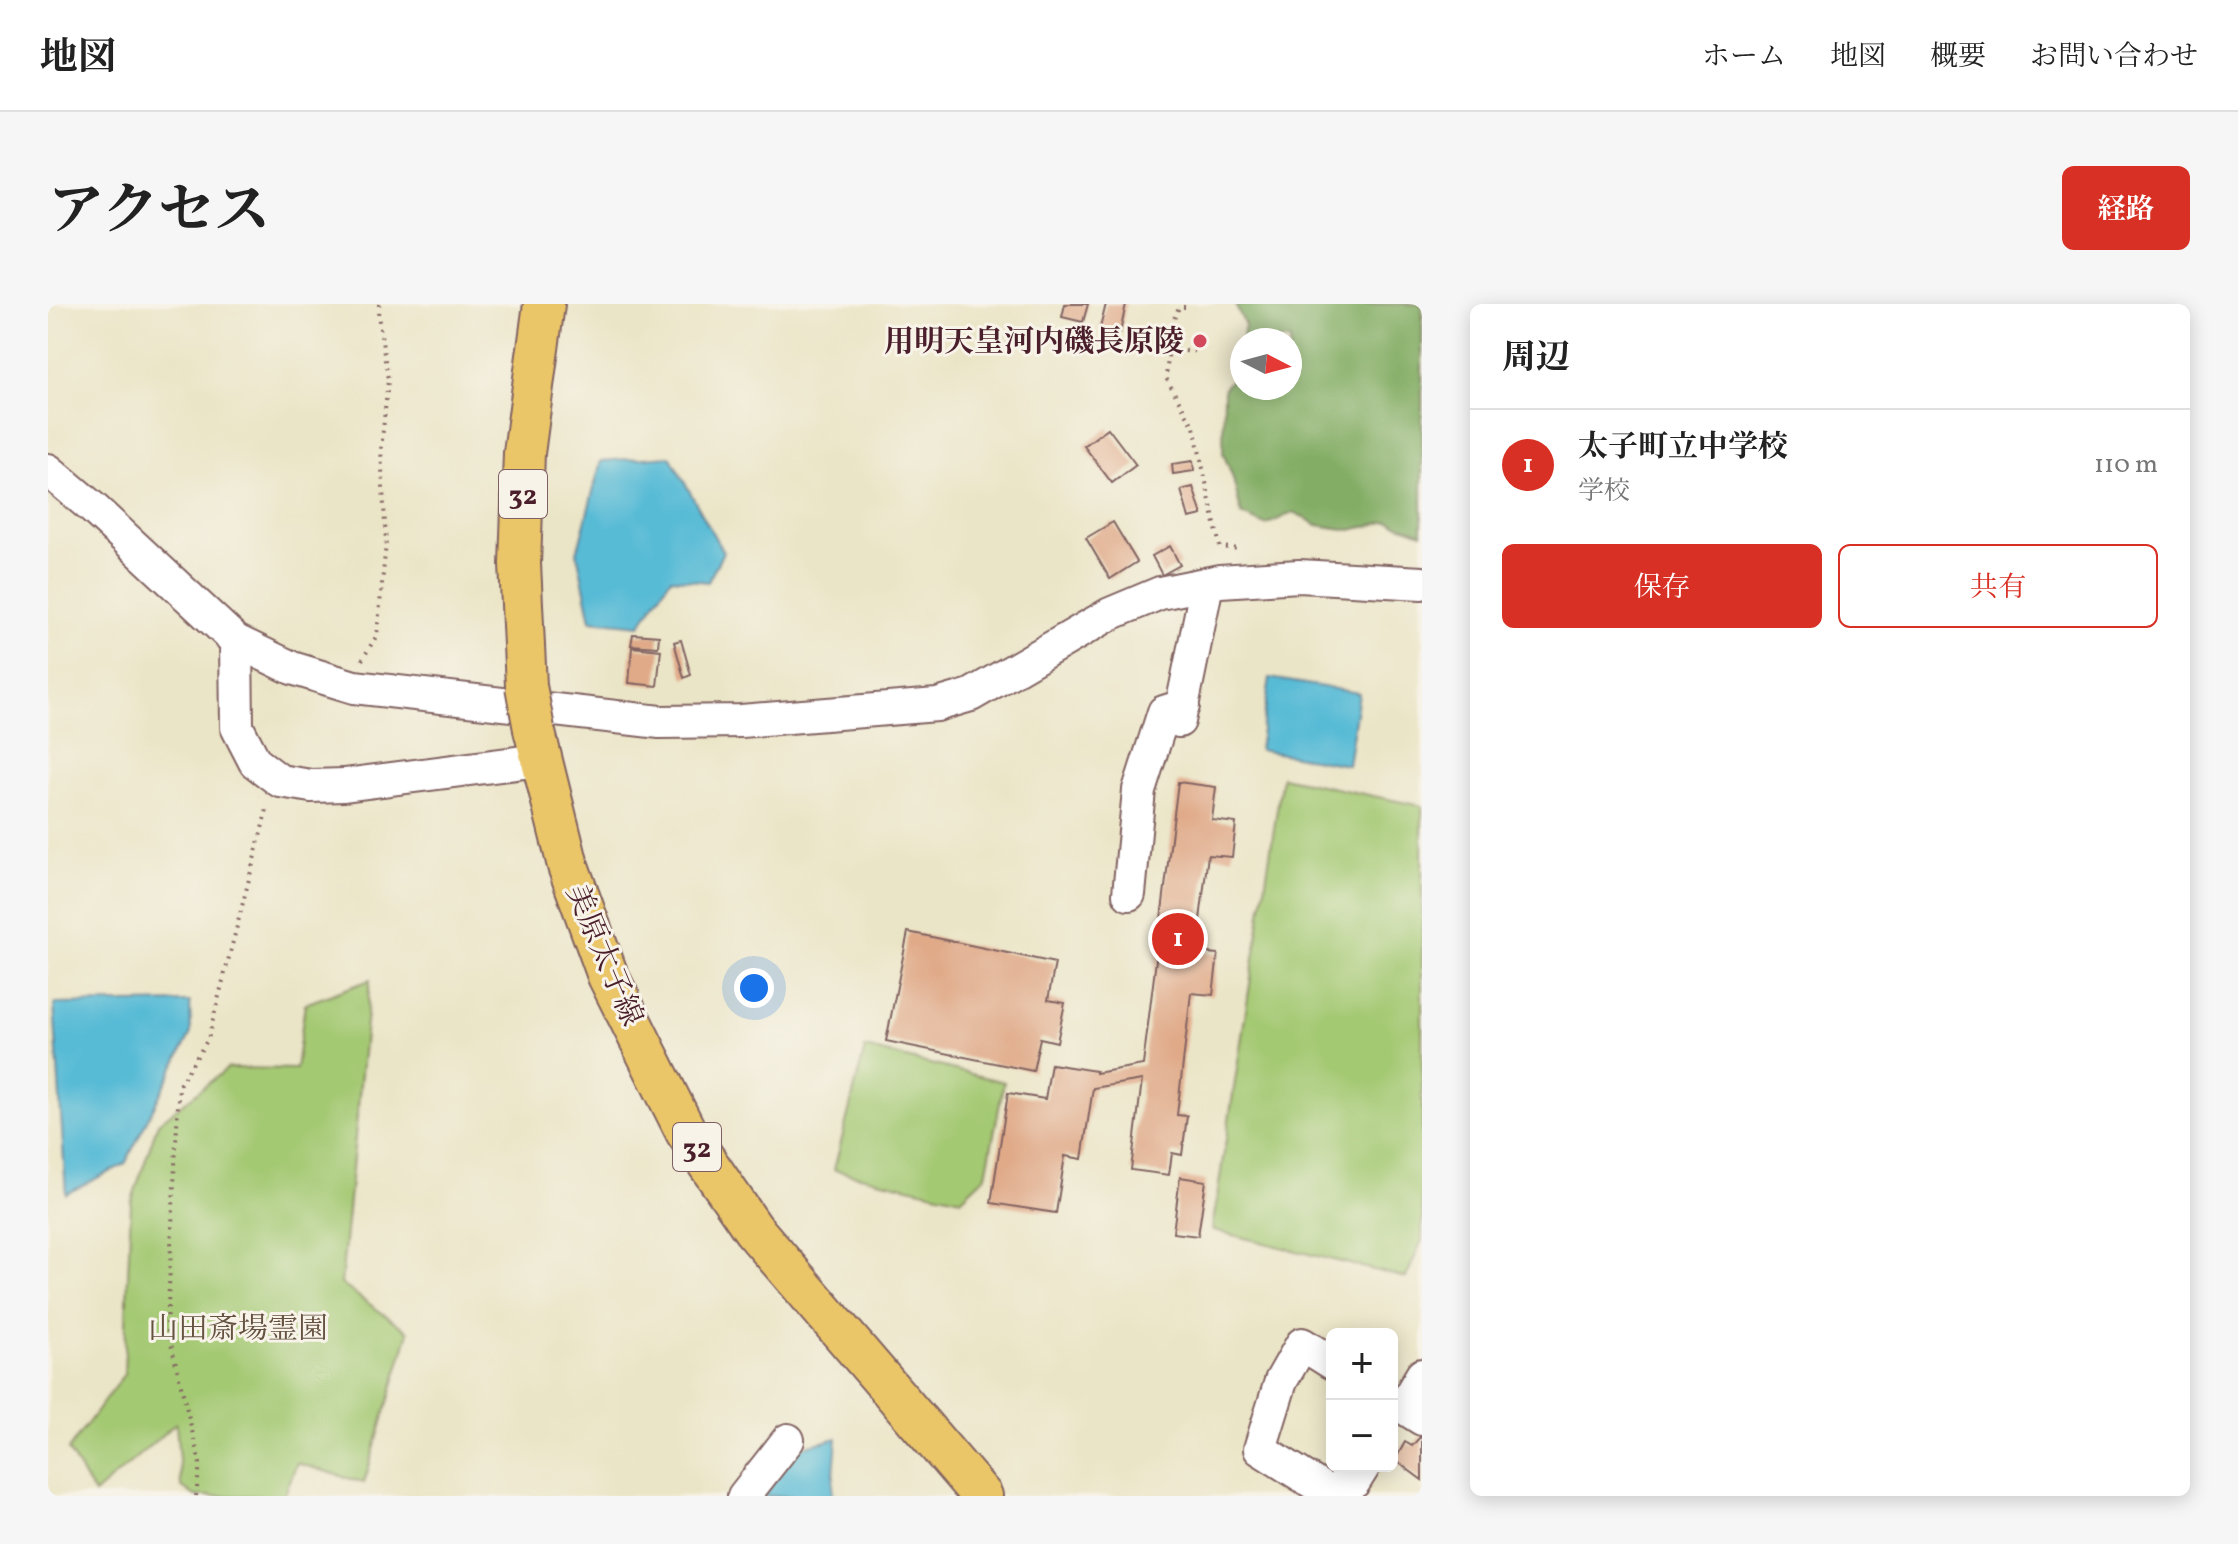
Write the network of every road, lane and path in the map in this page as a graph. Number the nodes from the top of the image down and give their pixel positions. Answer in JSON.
{"nodes":[{"id":1,"x":379,"y":304,"type":"edge"},
{"id":2,"x":544,"y":304,"type":"edge"},
{"id":3,"x":1182,"y":306,"type":"edge"},
{"id":4,"x":1168,"y":349,"type":"junction"},
{"id":5,"x":1194,"y":352,"type":"dead end"},
{"id":6,"x":48,"y":470,"type":"edge"},
{"id":7,"x":1220,"y":547,"type":"dead end"},
{"id":8,"x":1422,"y":583,"type":"edge"},
{"id":9,"x":1207,"y":584,"type":"junction"},
{"id":10,"x":236,"y":641,"type":"junction"},
{"id":11,"x":354,"y":687,"type":"junction"},
{"id":12,"x":537,"y":744,"type":"junction"},
{"id":13,"x":280,"y":781,"type":"junction"},
{"id":14,"x":1129,"y":894,"type":"dead end"},
{"id":15,"x":1326,"y":1359,"type":"edge"},
{"id":16,"x":1422,"y":1375,"type":"edge"},
{"id":17,"x":1402,"y":1413,"type":"edge"},
{"id":18,"x":788,"y":1440,"type":"dead end"},
{"id":19,"x":1360,"y":1472,"type":"edge"},
{"id":20,"x":196,"y":1496,"type":"edge"},
{"id":21,"x":744,"y":1496,"type":"edge"},
{"id":22,"x":982,"y":1496,"type":"edge"}],
"edges":[{"from":1,"to":11,"type":"path"},
{"from":2,"to":12,"type":"main road","name":"美原太子線","number":"32","bridge":true},
{"from":3,"to":4,"type":"path"},
{"from":4,"to":5,"type":"path"},
{"from":4,"to":7,"type":"path"},
{"from":6,"to":10,"type":"street"},
{"from":8,"to":9,"type":"street"},
{"from":9,"to":11,"type":"street"},
{"from":9,"to":14,"type":"street"},
{"from":10,"to":11,"type":"street"},
{"from":10,"to":13,"type":"street"},
{"from":12,"to":13,"type":"street"},
{"from":12,"to":22,"type":"main road","name":"美原太子線","number":"32"},
{"from":13,"to":20,"type":"path"},
{"from":15,"to":19,"type":"street"},
{"from":16,"to":17,"type":"street"},
{"from":18,"to":21,"type":"street"}]}
